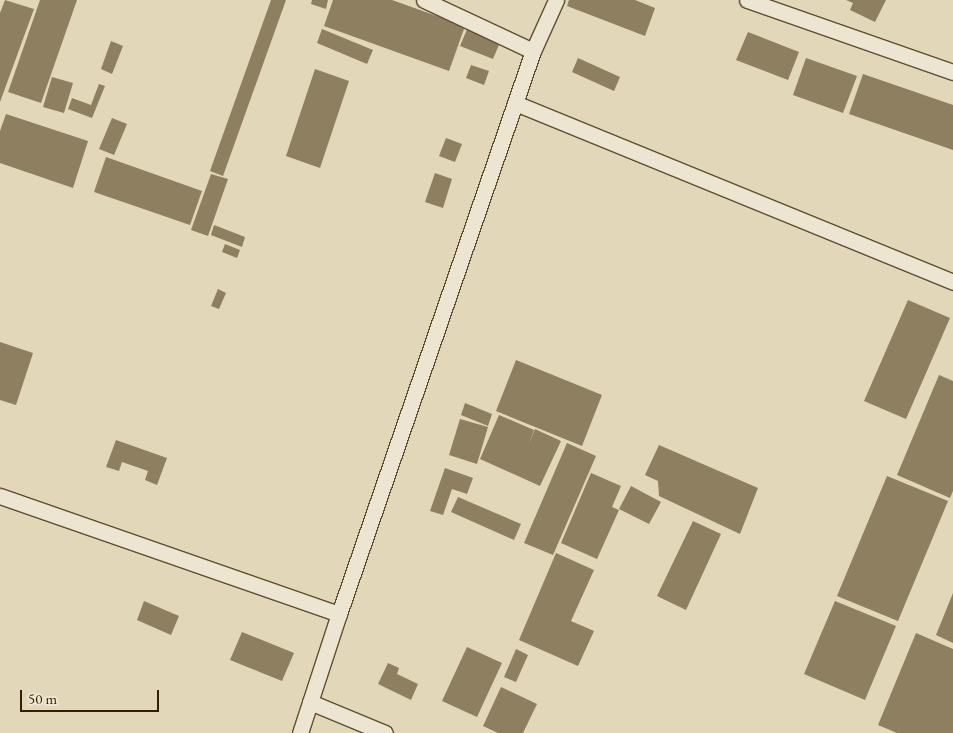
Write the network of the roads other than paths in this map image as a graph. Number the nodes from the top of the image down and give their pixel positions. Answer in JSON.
{"nodes":[{"id":1,"x":424,"y":0,"type":"edge"},
{"id":2,"x":556,"y":0,"type":"edge"},
{"id":3,"x":747,"y":0,"type":"edge"},
{"id":4,"x":533,"y":51,"type":"junction"},
{"id":5,"x":953,"y":72,"type":"edge"},
{"id":6,"x":515,"y":103,"type":"junction"},
{"id":7,"x":953,"y":282,"type":"edge"},
{"id":8,"x":0,"y":496,"type":"edge"},
{"id":9,"x":339,"y":614,"type":"junction"},
{"id":10,"x":310,"y":702,"type":"junction"},
{"id":11,"x":300,"y":733,"type":"edge"},
{"id":12,"x":385,"y":733,"type":"edge"}],
"edges":[{"from":1,"to":4,"type":"street"},
{"from":2,"to":4,"type":"street"},
{"from":3,"to":5,"type":"street"},
{"from":4,"to":6,"type":"street"},
{"from":6,"to":7,"type":"street"},
{"from":6,"to":9,"type":"street"},
{"from":8,"to":9,"type":"street"},
{"from":9,"to":10,"type":"street"},
{"from":10,"to":11,"type":"street"},
{"from":10,"to":12,"type":"street"}]}
